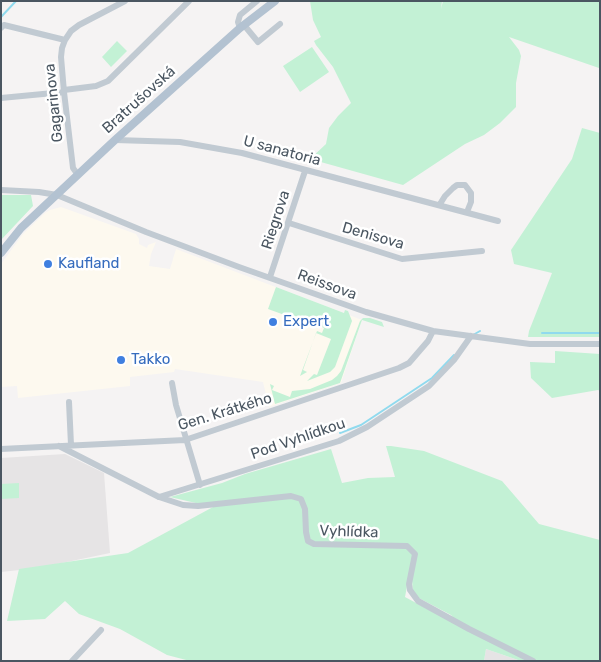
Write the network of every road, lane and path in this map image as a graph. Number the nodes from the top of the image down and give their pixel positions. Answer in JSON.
{"nodes":[{"id":1,"x":125,"y":1,"type":"edge"},
{"id":2,"x":189,"y":1,"type":"edge"},
{"id":3,"x":257,"y":1,"type":"edge"},
{"id":4,"x":275,"y":1,"type":"edge"},
{"id":5,"x":280,"y":24,"type":"dead end"},
{"id":6,"x":2,"y":26,"type":"edge"},
{"id":7,"x":242,"y":26,"type":"junction"},
{"id":8,"x":65,"y":40,"type":"junction"},
{"id":9,"x":64,"y":91,"type":"junction"},
{"id":10,"x":1,"y":98,"type":"edge"},
{"id":11,"x":115,"y":140,"type":"junction"},
{"id":12,"x":305,"y":171,"type":"junction"},
{"id":13,"x":78,"y":175,"type":"junction"},
{"id":14,"x":1,"y":190,"type":"edge"},
{"id":15,"x":58,"y":195,"type":"junction"},
{"id":16,"x":440,"y":204,"type":"junction"},
{"id":17,"x":467,"y":212,"type":"junction"},
{"id":18,"x":498,"y":221,"type":"dead end"},
{"id":19,"x":289,"y":223,"type":"junction"},
{"id":20,"x":482,"y":251,"type":"dead end"},
{"id":21,"x":1,"y":253,"type":"edge"},
{"id":22,"x":270,"y":277,"type":"junction"},
{"id":23,"x":433,"y":331,"type":"junction"},
{"id":24,"x":471,"y":336,"type":"junction"},
{"id":25,"x":600,"y":344,"type":"edge"},
{"id":26,"x":172,"y":382,"type":"dead end"},
{"id":27,"x":69,"y":402,"type":"dead end"},
{"id":28,"x":185,"y":440,"type":"junction"},
{"id":29,"x":71,"y":445,"type":"junction"},
{"id":30,"x":60,"y":446,"type":"junction"},
{"id":31,"x":1,"y":449,"type":"edge"},
{"id":32,"x":200,"y":485,"type":"junction"},
{"id":33,"x":159,"y":497,"type":"junction"},
{"id":34,"x":101,"y":630,"type":"dead end"},
{"id":35,"x":72,"y":661,"type":"edge"},
{"id":36,"x":533,"y":661,"type":"edge"}],
"edges":[{"from":1,"to":8,"type":"street"},
{"from":2,"to":9,"type":"street"},
{"from":3,"to":7,"type":"street","name":"Bratrušovská"},
{"from":4,"to":7,"type":"main road","name":"Bratrušovská"},
{"from":5,"to":7,"type":"street"},
{"from":6,"to":8,"type":"street"},
{"from":7,"to":11,"type":"main road","name":"Bratrušovská"},
{"from":8,"to":9,"type":"street","name":"Gagarinova"},
{"from":9,"to":10,"type":"street"},
{"from":9,"to":13,"type":"street","name":"Gagarinova"},
{"from":11,"to":12,"type":"street","name":"U sanatoria"},
{"from":11,"to":13,"type":"main road","name":"Bratrušovská"},
{"from":12,"to":16,"type":"street","name":"U sanatoria"},
{"from":12,"to":19,"type":"street","name":"Riegrova"},
{"from":13,"to":15,"type":"main road","name":"Bratrušovská"},
{"from":14,"to":15,"type":"street","name":"Reissova"},
{"from":15,"to":21,"type":"main road","name":"Bratrušovská"},
{"from":15,"to":22,"type":"street","name":"Reissova"},
{"from":16,"to":17,"type":"street","name":"U sanatoria"},
{"from":16,"to":17,"type":"street"},
{"from":17,"to":18,"type":"street","name":"U sanatoria"},
{"from":19,"to":20,"type":"street","name":"Denisova"},
{"from":19,"to":22,"type":"street","name":"Riegrova"},
{"from":22,"to":23,"type":"street","name":"Reissova"},
{"from":23,"to":24,"type":"street","name":"Reissova"},
{"from":23,"to":28,"type":"street","name":"Gen. Krátkého"},
{"from":24,"to":25,"type":"street","name":"Reissova"},
{"from":24,"to":32,"type":"street","name":"Pod Vyhlídkou"},
{"from":26,"to":28,"type":"street"},
{"from":27,"to":29,"type":"street"},
{"from":28,"to":29,"type":"street","name":"Gen. Krátkého"},
{"from":28,"to":32,"type":"street"},
{"from":29,"to":30,"type":"street","name":"Gen. Krátkého"},
{"from":30,"to":31,"type":"street","name":"Gen. Krátkého"},
{"from":30,"to":33,"type":"street","name":"Vyhlídka"},
{"from":32,"to":33,"type":"street","name":"Pod Vyhlídkou"},
{"from":33,"to":36,"type":"street","name":"Vyhlídka"},
{"from":34,"to":35,"type":"street"}]}
